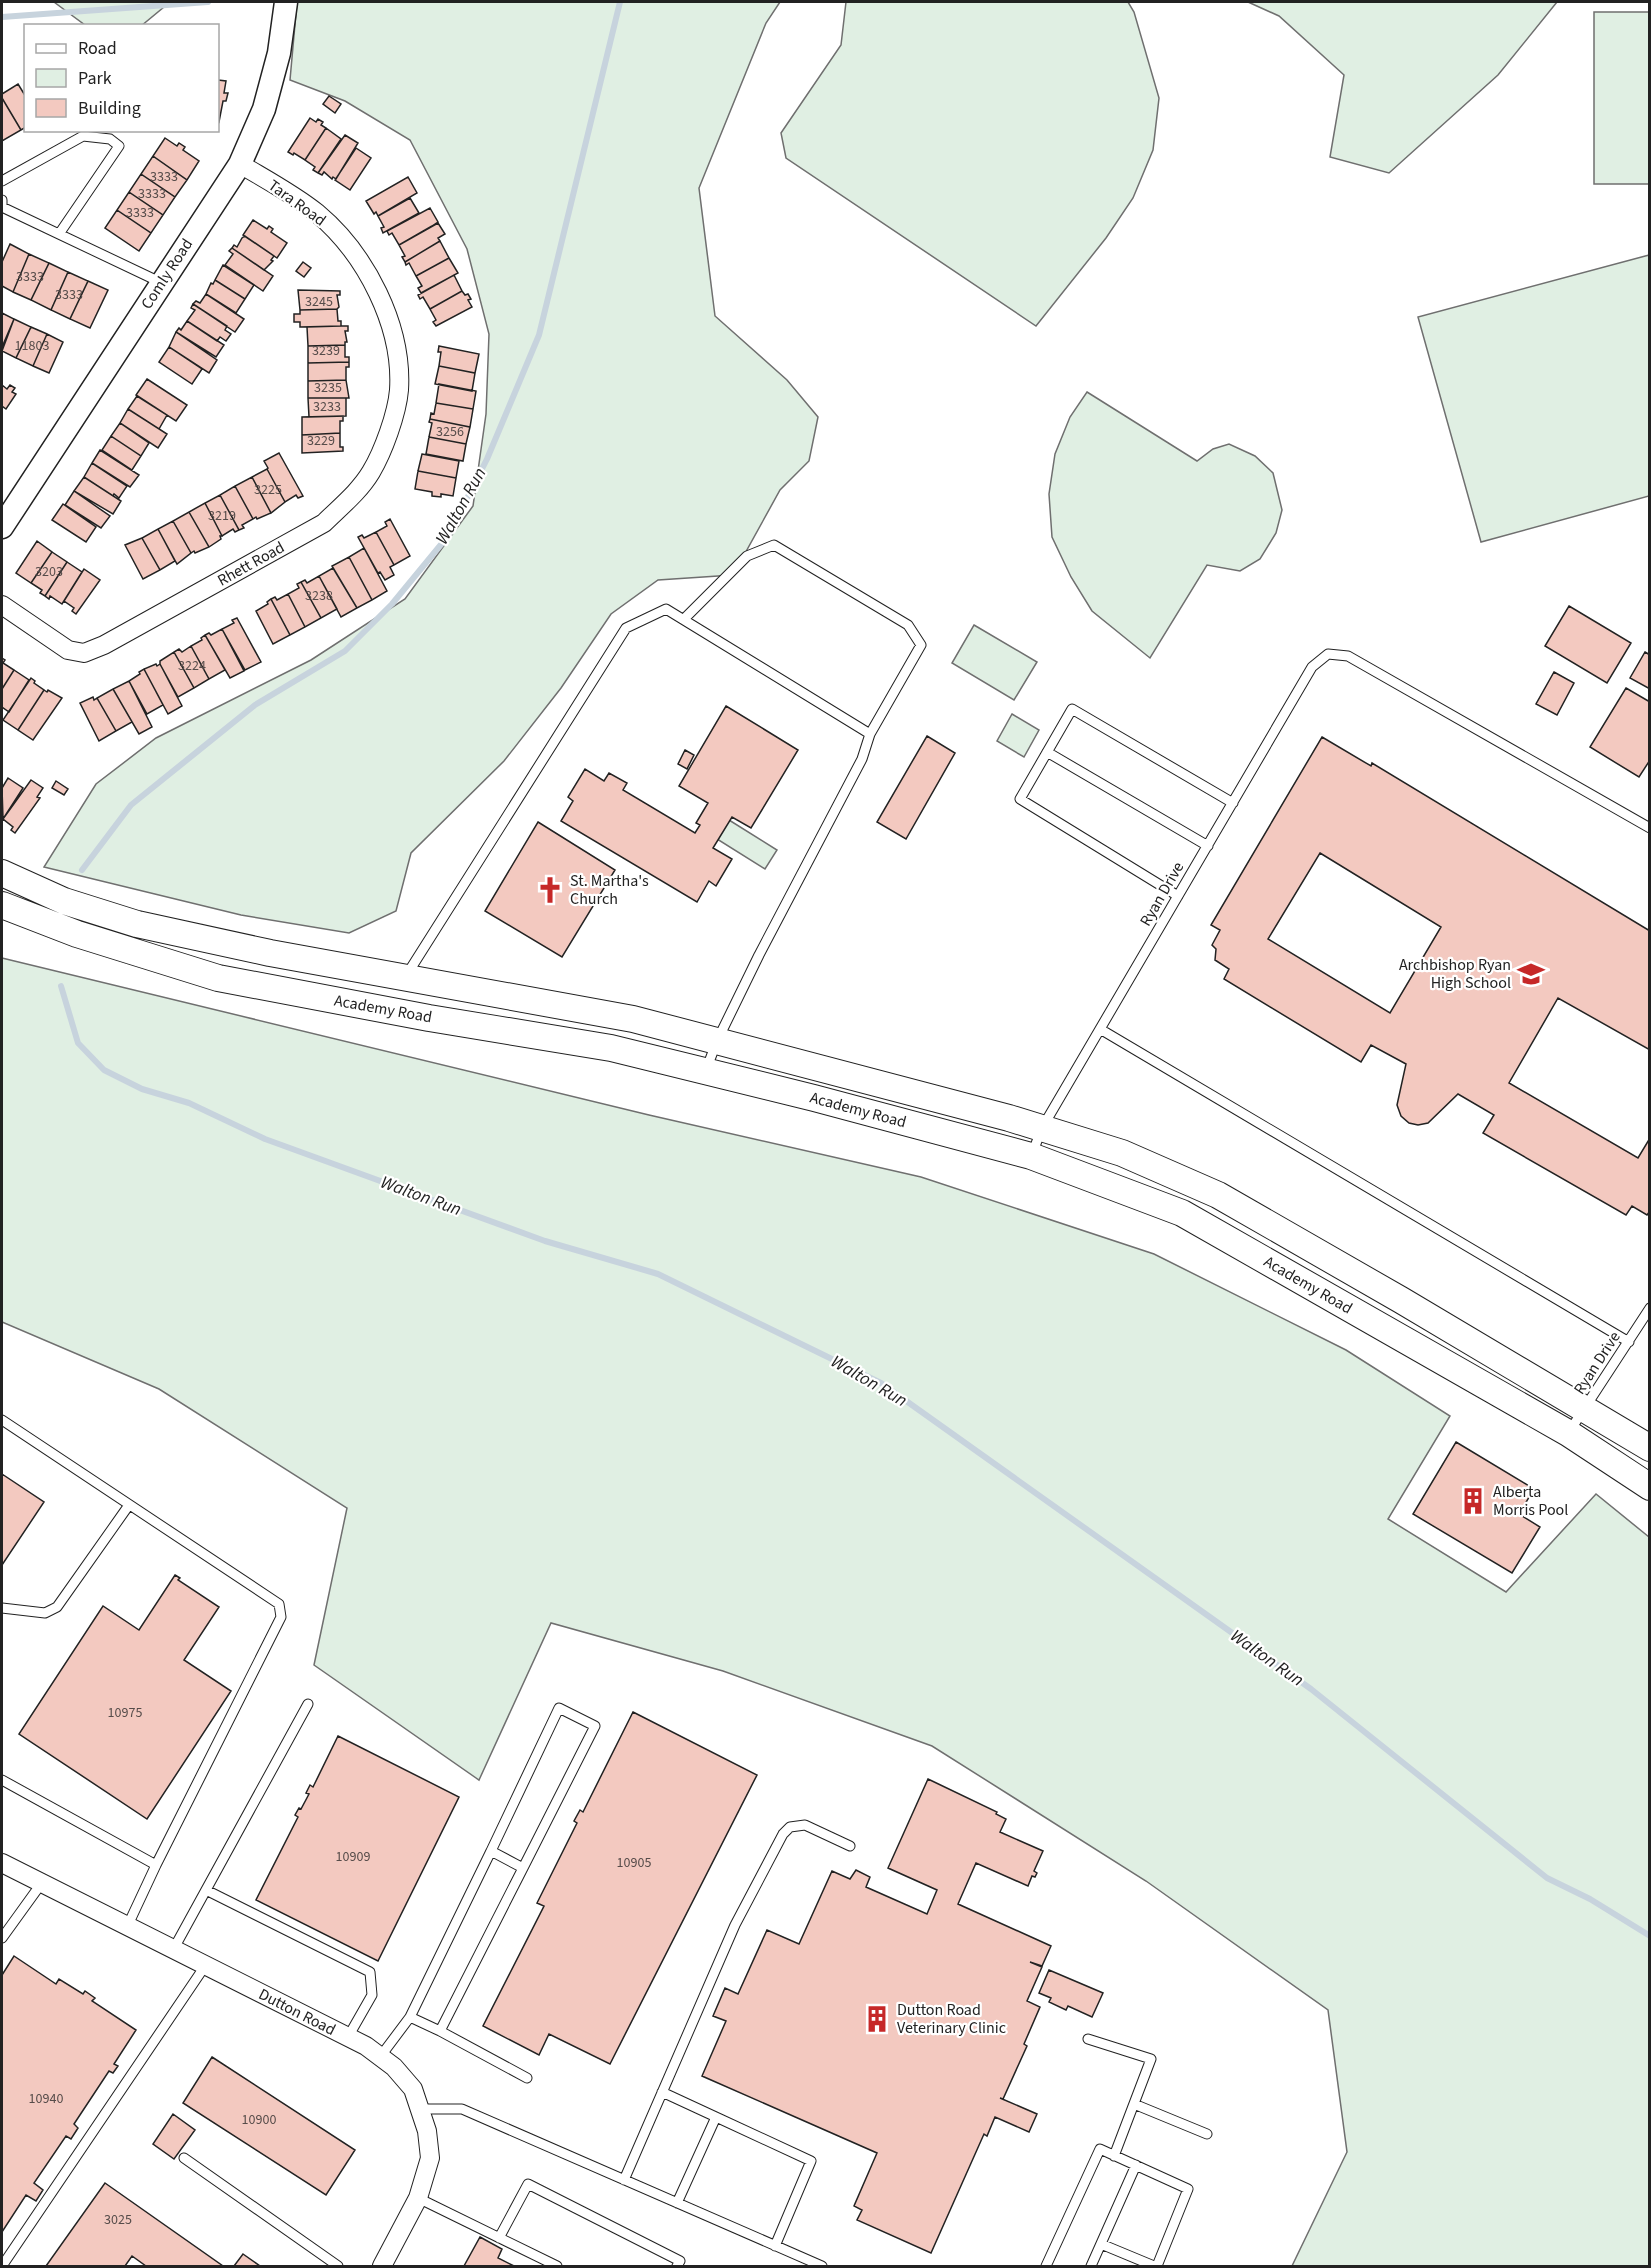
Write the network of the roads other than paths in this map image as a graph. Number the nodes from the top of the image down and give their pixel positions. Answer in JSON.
{"nodes":[{"id":1,"x":286,"y":2,"type":"edge"},
{"id":2,"x":240,"y":164,"type":"junction"},
{"id":3,"x":2,"y":181,"type":"edge"},
{"id":4,"x":2,"y":200,"type":"edge"},
{"id":5,"x":59,"y":234,"type":"junction"},
{"id":6,"x":162,"y":283,"type":"junction"},
{"id":7,"x":394,"y":344,"type":"joint"},
{"id":8,"x":2,"y":527,"type":"edge"},
{"id":9,"x":2,"y":605,"type":"edge"},
{"id":10,"x":684,"y":619,"type":"junction"},
{"id":11,"x":870,"y":734,"type":"junction"},
{"id":12,"x":1047,"y":753,"type":"junction"},
{"id":13,"x":1233,"y":803,"type":"junction"},
{"id":14,"x":1650,"y":828,"type":"edge"},
{"id":15,"x":1208,"y":846,"type":"junction"},
{"id":16,"x":2,"y":873,"type":"edge"},
{"id":17,"x":1178,"y":896,"type":"junction"},
{"id":18,"x":6,"y":910,"type":"edge"},
{"id":19,"x":405,"y":978,"type":"junction"},
{"id":20,"x":399,"y":1012,"type":"junction"},
{"id":21,"x":1100,"y":1029,"type":"junction"},
{"id":22,"x":717,"y":1041,"type":"junction"},
{"id":23,"x":706,"y":1071,"type":"junction"},
{"id":24,"x":1042,"y":1128,"type":"junction"},
{"id":25,"x":1031,"y":1156,"type":"junction"},
{"id":26,"x":1650,"y":1308,"type":"edge"},
{"id":27,"x":1629,"y":1342,"type":"junction"},
{"id":28,"x":1585,"y":1410,"type":"junction"},
{"id":29,"x":2,"y":1420,"type":"edge"},
{"id":30,"x":1568,"y":1433,"type":"junction"},
{"id":31,"x":1650,"y":1448,"type":"edge"},
{"id":32,"x":1650,"y":1487,"type":"edge"},
{"id":33,"x":129,"y":1505,"type":"junction"},
{"id":34,"x":2,"y":1608,"type":"edge"},
{"id":35,"x":308,"y":1704,"type":"dead end"},
{"id":36,"x":2,"y":1779,"type":"edge"},
{"id":37,"x":850,"y":1846,"type":"dead end"},
{"id":38,"x":491,"y":1851,"type":"junction"},
{"id":39,"x":2,"y":1863,"type":"edge"},
{"id":40,"x":156,"y":1865,"type":"junction"},
{"id":41,"x":523,"y":1868,"type":"junction"},
{"id":42,"x":41,"y":1884,"type":"junction"},
{"id":43,"x":206,"y":1890,"type":"junction"},
{"id":44,"x":128,"y":1927,"type":"junction"},
{"id":45,"x":2,"y":1938,"type":"edge"},
{"id":46,"x":173,"y":1950,"type":"junction"},
{"id":47,"x":205,"y":1966,"type":"junction"},
{"id":48,"x":410,"y":2017,"type":"junction"},
{"id":49,"x":441,"y":2031,"type":"junction"},
{"id":50,"x":348,"y":2037,"type":"junction"},
{"id":51,"x":1089,"y":2039,"type":"dead end"},
{"id":52,"x":380,"y":2057,"type":"junction"},
{"id":53,"x":527,"y":2079,"type":"dead end"},
{"id":54,"x":662,"y":2092,"type":"junction"},
{"id":55,"x":1134,"y":2104,"type":"junction"},
{"id":56,"x":419,"y":2109,"type":"junction"},
{"id":57,"x":716,"y":2117,"type":"junction"},
{"id":58,"x":1207,"y":2134,"type":"dead end"},
{"id":59,"x":1114,"y":2156,"type":"junction"},
{"id":60,"x":184,"y":2158,"type":"dead end"},
{"id":61,"x":1136,"y":2165,"type":"junction"},
{"id":62,"x":624,"y":2180,"type":"junction"},
{"id":63,"x":418,"y":2198,"type":"junction"},
{"id":64,"x":677,"y":2203,"type":"junction"},
{"id":65,"x":499,"y":2238,"type":"junction"},
{"id":66,"x":1101,"y":2244,"type":"junction"},
{"id":67,"x":775,"y":2246,"type":"junction"},
{"id":68,"x":2,"y":2266,"type":"edge"},
{"id":69,"x":338,"y":2266,"type":"edge"},
{"id":70,"x":381,"y":2266,"type":"edge"},
{"id":71,"x":557,"y":2266,"type":"edge"},
{"id":72,"x":677,"y":2266,"type":"edge"},
{"id":73,"x":822,"y":2266,"type":"edge"},
{"id":74,"x":1046,"y":2266,"type":"edge"},
{"id":75,"x":1091,"y":2266,"type":"edge"},
{"id":76,"x":1156,"y":2266,"type":"edge"}],
"edges":[{"from":1,"to":2,"type":"street","name":"Comly Road"},
{"from":2,"to":6,"type":"street","name":"Comly Road"},
{"from":2,"to":7,"type":"street","name":"Tara Road"},
{"from":3,"to":5,"type":"lane"},
{"from":4,"to":5,"type":"lane"},
{"from":5,"to":6,"type":"lane"},
{"from":6,"to":8,"type":"street","name":"Comly Road"},
{"from":7,"to":9,"type":"street","name":"Rhett Road"},
{"from":10,"to":11,"type":"lane"},
{"from":10,"to":11,"type":"lane"},
{"from":10,"to":19,"type":"lane"},
{"from":11,"to":22,"type":"lane"},
{"from":12,"to":13,"type":"lane"},
{"from":12,"to":15,"type":"lane"},
{"from":12,"to":17,"type":"lane"},
{"from":13,"to":14,"type":"lane","name":"Ryan Drive"},
{"from":13,"to":15,"type":"lane","name":"Ryan Drive"},
{"from":15,"to":17,"type":"lane","name":"Ryan Drive"},
{"from":16,"to":19,"type":"main road","name":"Academy Road"},
{"from":17,"to":21,"type":"lane","name":"Ryan Drive"},
{"from":18,"to":20,"type":"main road","name":"Academy Road"},
{"from":19,"to":20,"type":"main road"},
{"from":19,"to":22,"type":"main road","name":"Academy Road"},
{"from":20,"to":23,"type":"main road","name":"Academy Road"},
{"from":21,"to":24,"type":"lane","name":"Ryan Drive"},
{"from":21,"to":27,"type":"lane"},
{"from":22,"to":23,"type":"lane"},
{"from":22,"to":24,"type":"main road","name":"Academy Road"},
{"from":23,"to":25,"type":"main road","name":"Academy Road"},
{"from":24,"to":25,"type":"lane","name":"Ryan Drive"},
{"from":24,"to":28,"type":"main road","name":"Academy Road"},
{"from":25,"to":30,"type":"main road","name":"Academy Road"},
{"from":26,"to":27,"type":"lane","name":"Ryan Drive"},
{"from":27,"to":28,"type":"lane","name":"Ryan Drive"},
{"from":28,"to":30,"type":"lane","name":"Ryan Drive"},
{"from":28,"to":31,"type":"main road","name":"Academy Road"},
{"from":29,"to":33,"type":"lane"},
{"from":30,"to":32,"type":"main road","name":"Academy Road"},
{"from":33,"to":34,"type":"lane"},
{"from":33,"to":40,"type":"lane"},
{"from":35,"to":43,"type":"lane"},
{"from":36,"to":40,"type":"lane"},
{"from":37,"to":54,"type":"lane"},
{"from":38,"to":41,"type":"lane"},
{"from":38,"to":41,"type":"lane"},
{"from":38,"to":48,"type":"lane"},
{"from":39,"to":42,"type":"street","name":"Dutton Road"},
{"from":40,"to":44,"type":"lane"},
{"from":41,"to":49,"type":"lane"},
{"from":42,"to":44,"type":"street","name":"Dutton Road"},
{"from":42,"to":45,"type":"lane"},
{"from":43,"to":46,"type":"lane"},
{"from":43,"to":50,"type":"lane"},
{"from":44,"to":46,"type":"street","name":"Dutton Road"},
{"from":46,"to":47,"type":"street","name":"Dutton Road"},
{"from":47,"to":50,"type":"street","name":"Dutton Road"},
{"from":47,"to":68,"type":"lane"},
{"from":48,"to":49,"type":"lane"},
{"from":48,"to":52,"type":"lane"},
{"from":49,"to":53,"type":"lane"},
{"from":50,"to":52,"type":"street","name":"Dutton Road"},
{"from":51,"to":55,"type":"lane"},
{"from":52,"to":56,"type":"street","name":"Dutton Road"},
{"from":54,"to":57,"type":"lane"},
{"from":54,"to":62,"type":"lane"},
{"from":55,"to":58,"type":"lane"},
{"from":55,"to":59,"type":"lane"},
{"from":56,"to":62,"type":"lane"},
{"from":56,"to":63,"type":"street","name":"Dutton Road"},
{"from":57,"to":64,"type":"lane"},
{"from":57,"to":67,"type":"lane"},
{"from":59,"to":61,"type":"lane"},
{"from":59,"to":74,"type":"lane"},
{"from":60,"to":69,"type":"lane"},
{"from":61,"to":66,"type":"lane"},
{"from":61,"to":76,"type":"lane"},
{"from":62,"to":64,"type":"lane"},
{"from":63,"to":65,"type":"lane"},
{"from":63,"to":70,"type":"street","name":"Dutton Road"},
{"from":64,"to":67,"type":"lane"},
{"from":65,"to":71,"type":"lane"},
{"from":65,"to":72,"type":"lane"},
{"from":66,"to":75,"type":"lane"},
{"from":66,"to":76,"type":"lane"},
{"from":67,"to":73,"type":"lane"}]}
